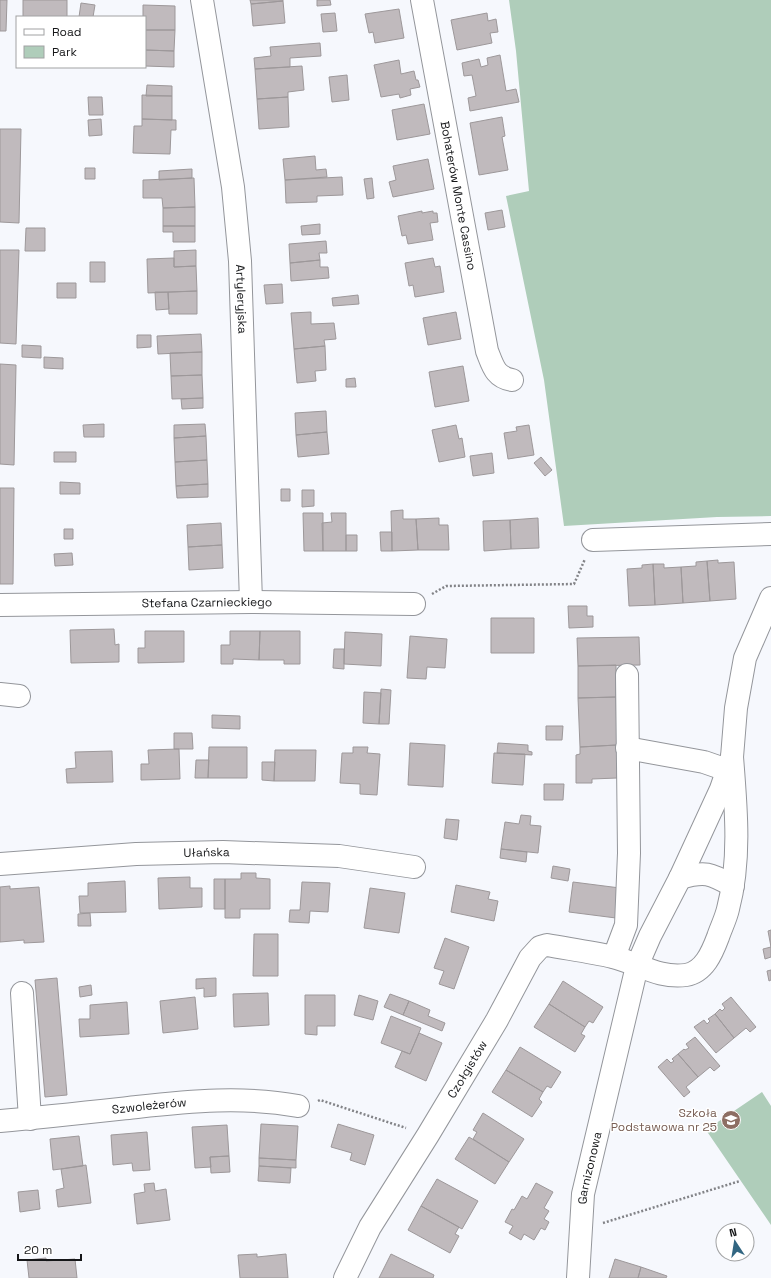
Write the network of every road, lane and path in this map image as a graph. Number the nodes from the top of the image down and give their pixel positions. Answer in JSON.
{"nodes":[{"id":1,"x":202,"y":0,"type":"edge"},
{"id":2,"x":422,"y":0,"type":"edge"},
{"id":3,"x":512,"y":380,"type":"dead end"},
{"id":4,"x":771,"y":534,"type":"edge"},
{"id":5,"x":593,"y":540,"type":"joint"},
{"id":6,"x":771,"y":598,"type":"edge"},
{"id":7,"x":251,"y":602,"type":"junction"},
{"id":8,"x":414,"y":604,"type":"joint"},
{"id":9,"x":0,"y":605,"type":"edge"},
{"id":10,"x":626,"y":675,"type":"dead end"},
{"id":11,"x":627,"y":748,"type":"junction"},
{"id":12,"x":729,"y":764,"type":"junction"},
{"id":13,"x":0,"y":864,"type":"edge"},
{"id":14,"x":414,"y":866,"type":"dead end"},
{"id":15,"x":680,"y":878,"type":"junction"},
{"id":16,"x":733,"y":886,"type":"junction"},
{"id":17,"x":614,"y":957,"type":"junction"},
{"id":18,"x":637,"y":966,"type":"junction"},
{"id":19,"x":22,"y":993,"type":"dead end"},
{"id":20,"x":298,"y":1106,"type":"joint"},
{"id":21,"x":30,"y":1119,"type":"junction"},
{"id":22,"x":0,"y":1121,"type":"edge"},
{"id":23,"x":428,"y":1135,"type":"junction"},
{"id":24,"x":740,"y":1180,"type":"dead end"},
{"id":25,"x":581,"y":1228,"type":"junction"},
{"id":26,"x":345,"y":1278,"type":"edge"},
{"id":27,"x":578,"y":1278,"type":"edge"}],
"edges":[{"from":1,"to":7,"type":"street","name":"Artyleryjska"},
{"from":2,"to":3,"type":"street","name":"Bohaterów Monte Cassino"},
{"from":4,"to":5,"type":"street"},
{"from":5,"to":8,"type":"path"},
{"from":6,"to":12,"type":"street"},
{"from":7,"to":8,"type":"street","name":"Stefana Czarnieckiego"},
{"from":7,"to":9,"type":"street","name":"Stefana Czarnieckiego"},
{"from":10,"to":11,"type":"street"},
{"from":11,"to":12,"type":"street"},
{"from":11,"to":17,"type":"street"},
{"from":12,"to":15,"type":"street","name":"Garnizonowa"},
{"from":12,"to":16,"type":"street","name":"Czołgistów"},
{"from":13,"to":14,"type":"street","name":"Ułańska"},
{"from":15,"to":16,"type":"street"},
{"from":15,"to":18,"type":"street","name":"Garnizonowa"},
{"from":16,"to":18,"type":"street","name":"Czołgistów"},
{"from":17,"to":18,"type":"street","name":"Czołgistów"},
{"from":17,"to":23,"type":"street","name":"Czołgistów"},
{"from":18,"to":25,"type":"street","name":"Garnizonowa"},
{"from":19,"to":21,"type":"street"},
{"from":20,"to":21,"type":"street","name":"Szwoleżerów"},
{"from":20,"to":23,"type":"path"},
{"from":21,"to":22,"type":"street","name":"Szwoleżerów"},
{"from":23,"to":26,"type":"street","name":"Czołgistów"},
{"from":24,"to":25,"type":"path"},
{"from":25,"to":27,"type":"street","name":"Garnizonowa"}]}
